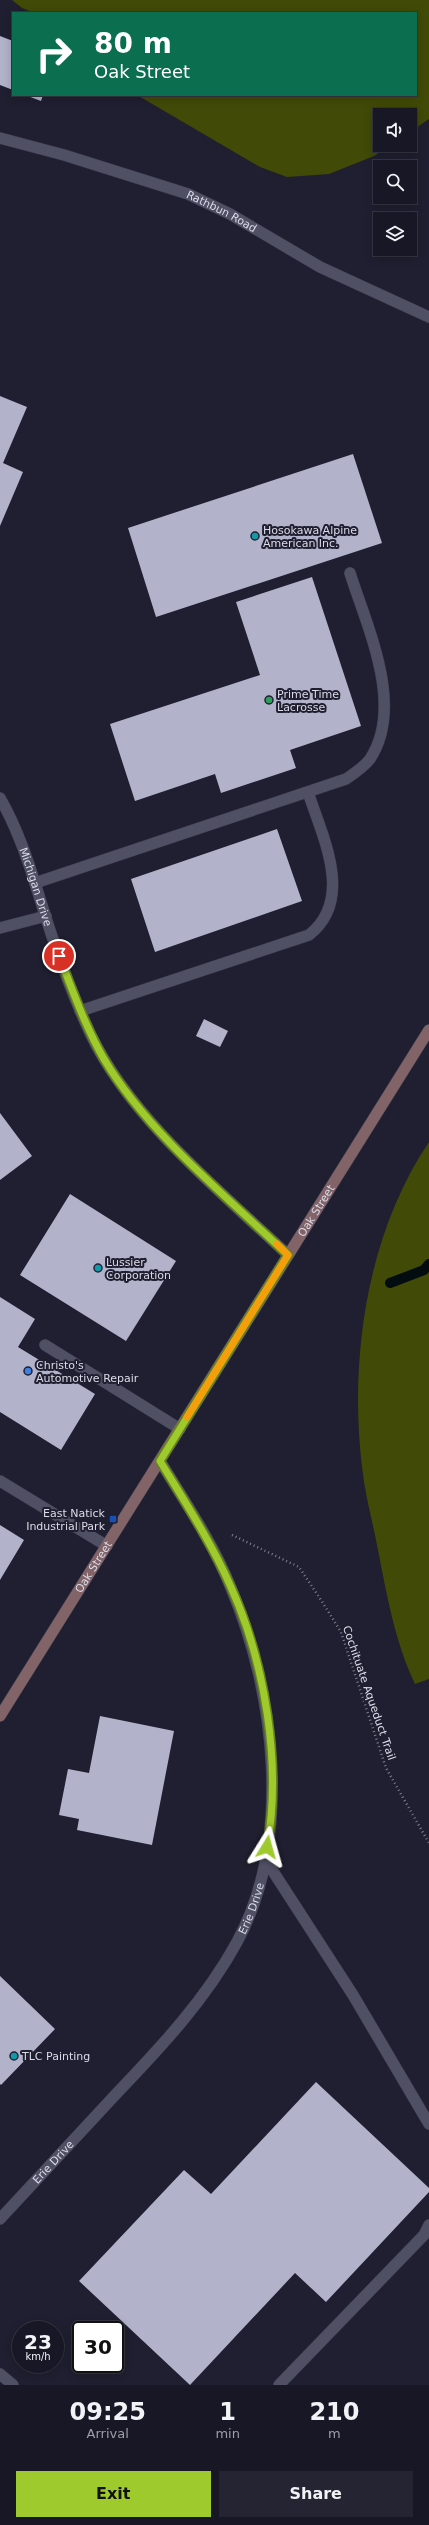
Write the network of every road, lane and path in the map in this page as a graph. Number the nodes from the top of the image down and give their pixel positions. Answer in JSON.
{"nodes":[{"id":1,"x":0,"y":138,"type":"edge"},
{"id":2,"x":429,"y":317,"type":"edge"},
{"id":3,"x":350,"y":573,"type":"dead end"},
{"id":4,"x":308,"y":792,"type":"junction"},
{"id":5,"x":0,"y":798,"type":"edge"},
{"id":6,"x":35,"y":883,"type":"junction"},
{"id":7,"x":46,"y":916,"type":"junction"},
{"id":8,"x":0,"y":928,"type":"edge"},
{"id":9,"x":80,"y":1011,"type":"junction"},
{"id":10,"x":429,"y":1030,"type":"edge"},
{"id":11,"x":288,"y":1255,"type":"junction"},
{"id":12,"x":45,"y":1345,"type":"dead end"},
{"id":13,"x":180,"y":1429,"type":"junction"},
{"id":14,"x":160,"y":1461,"type":"junction"},
{"id":15,"x":0,"y":1480,"type":"edge"},
{"id":16,"x":195,"y":1520,"type":"junction"},
{"id":17,"x":107,"y":1546,"type":"junction"},
{"id":18,"x":0,"y":1716,"type":"edge"},
{"id":19,"x":429,"y":1843,"type":"edge"},
{"id":20,"x":265,"y":1859,"type":"junction"},
{"id":21,"x":429,"y":2124,"type":"edge"},
{"id":22,"x":0,"y":2219,"type":"edge"},
{"id":23,"x":429,"y":2225,"type":"edge"},
{"id":24,"x":0,"y":2374,"type":"edge"},
{"id":25,"x":13,"y":2385,"type":"edge"},
{"id":26,"x":279,"y":2385,"type":"edge"}],
"edges":[{"from":1,"to":2,"type":"street","name":"Rathbun Road"},
{"from":3,"to":4,"type":"street"},
{"from":4,"to":6,"type":"street"},
{"from":4,"to":9,"type":"street"},
{"from":5,"to":6,"type":"street","name":"Michigan Drive"},
{"from":6,"to":7,"type":"street","name":"Michigan Drive"},
{"from":7,"to":8,"type":"street"},
{"from":7,"to":9,"type":"street","name":"Michigan Drive"},
{"from":9,"to":11,"type":"street","name":"Michigan Drive"},
{"from":10,"to":11,"type":"main road","name":"Oak Street"},
{"from":11,"to":13,"type":"main road","name":"Oak Street"},
{"from":12,"to":13,"type":"street"},
{"from":13,"to":14,"type":"main road","name":"Oak Street"},
{"from":14,"to":16,"type":"street","name":"Erie Drive"},
{"from":14,"to":17,"type":"main road","name":"Oak Street"},
{"from":15,"to":17,"type":"street"},
{"from":16,"to":19,"type":"path","name":"Cochituate Aqueduct Trail"},
{"from":16,"to":20,"type":"street","name":"Erie Drive"},
{"from":17,"to":18,"type":"main road","name":"Oak Street"},
{"from":20,"to":21,"type":"street"},
{"from":20,"to":22,"type":"street","name":"Erie Drive"},
{"from":23,"to":26,"type":"street"},
{"from":24,"to":25,"type":"street"}]}
